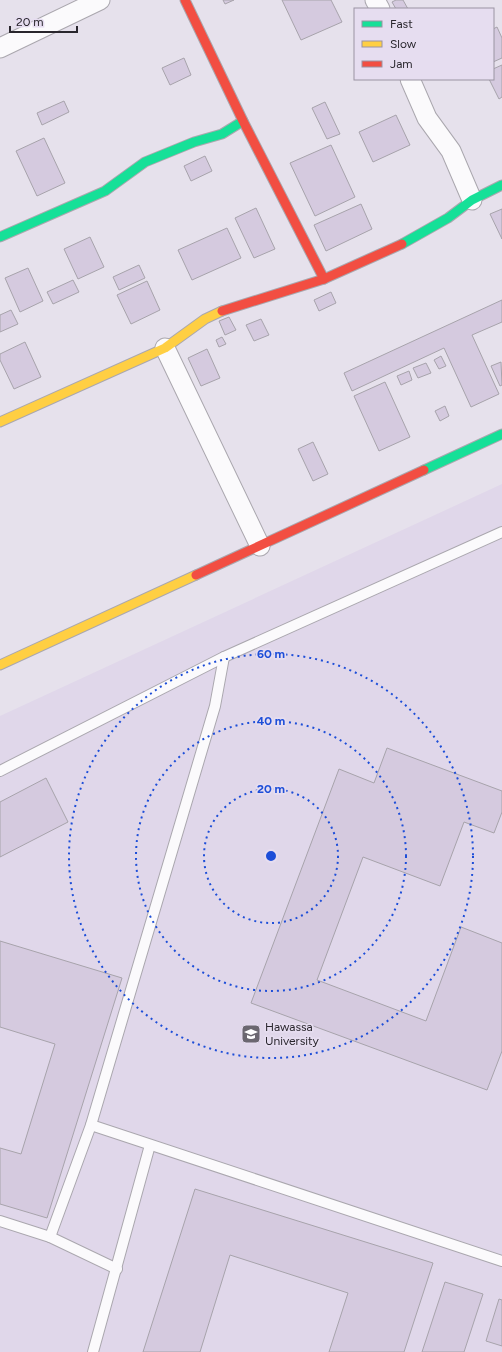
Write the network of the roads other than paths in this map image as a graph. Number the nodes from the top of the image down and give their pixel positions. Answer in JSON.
{"nodes":[{"id":1,"x":100,"y":0,"type":"edge"},
{"id":2,"x":185,"y":0,"type":"edge"},
{"id":3,"x":0,"y":48,"type":"edge"},
{"id":4,"x":410,"y":80,"type":"edge"},
{"id":5,"x":243,"y":121,"type":"junction"},
{"id":6,"x":502,"y":185,"type":"edge"},
{"id":7,"x":472,"y":200,"type":"junction"},
{"id":8,"x":0,"y":237,"type":"edge"},
{"id":9,"x":324,"y":279,"type":"junction"},
{"id":10,"x":165,"y":348,"type":"junction"},
{"id":11,"x":0,"y":422,"type":"edge"},
{"id":12,"x":502,"y":434,"type":"edge"},
{"id":13,"x":502,"y":532,"type":"edge"},
{"id":14,"x":260,"y":546,"type":"junction"},
{"id":15,"x":224,"y":657,"type":"junction"},
{"id":16,"x":0,"y":665,"type":"edge"},
{"id":17,"x":0,"y":770,"type":"edge"},
{"id":18,"x":91,"y":1125,"type":"junction"},
{"id":19,"x":150,"y":1145,"type":"junction"},
{"id":20,"x":0,"y":1221,"type":"edge"},
{"id":21,"x":50,"y":1237,"type":"junction"},
{"id":22,"x":502,"y":1261,"type":"edge"},
{"id":23,"x":117,"y":1269,"type":"junction"},
{"id":24,"x":92,"y":1352,"type":"edge"}],
"edges":[{"from":1,"to":3,"type":"street"},
{"from":2,"to":5,"type":"street"},
{"from":4,"to":7,"type":"street"},
{"from":5,"to":8,"type":"street"},
{"from":5,"to":9,"type":"street"},
{"from":6,"to":7,"type":"street"},
{"from":7,"to":9,"type":"street"},
{"from":9,"to":10,"type":"street"},
{"from":10,"to":11,"type":"street"},
{"from":10,"to":14,"type":"street"},
{"from":12,"to":14,"type":"street"},
{"from":13,"to":15,"type":"lane"},
{"from":14,"to":16,"type":"street"},
{"from":15,"to":17,"type":"lane"},
{"from":15,"to":18,"type":"lane"},
{"from":18,"to":19,"type":"lane"},
{"from":18,"to":21,"type":"lane"},
{"from":19,"to":22,"type":"lane"},
{"from":19,"to":23,"type":"lane"},
{"from":20,"to":21,"type":"lane"},
{"from":21,"to":23,"type":"lane"},
{"from":23,"to":24,"type":"lane"}]}
